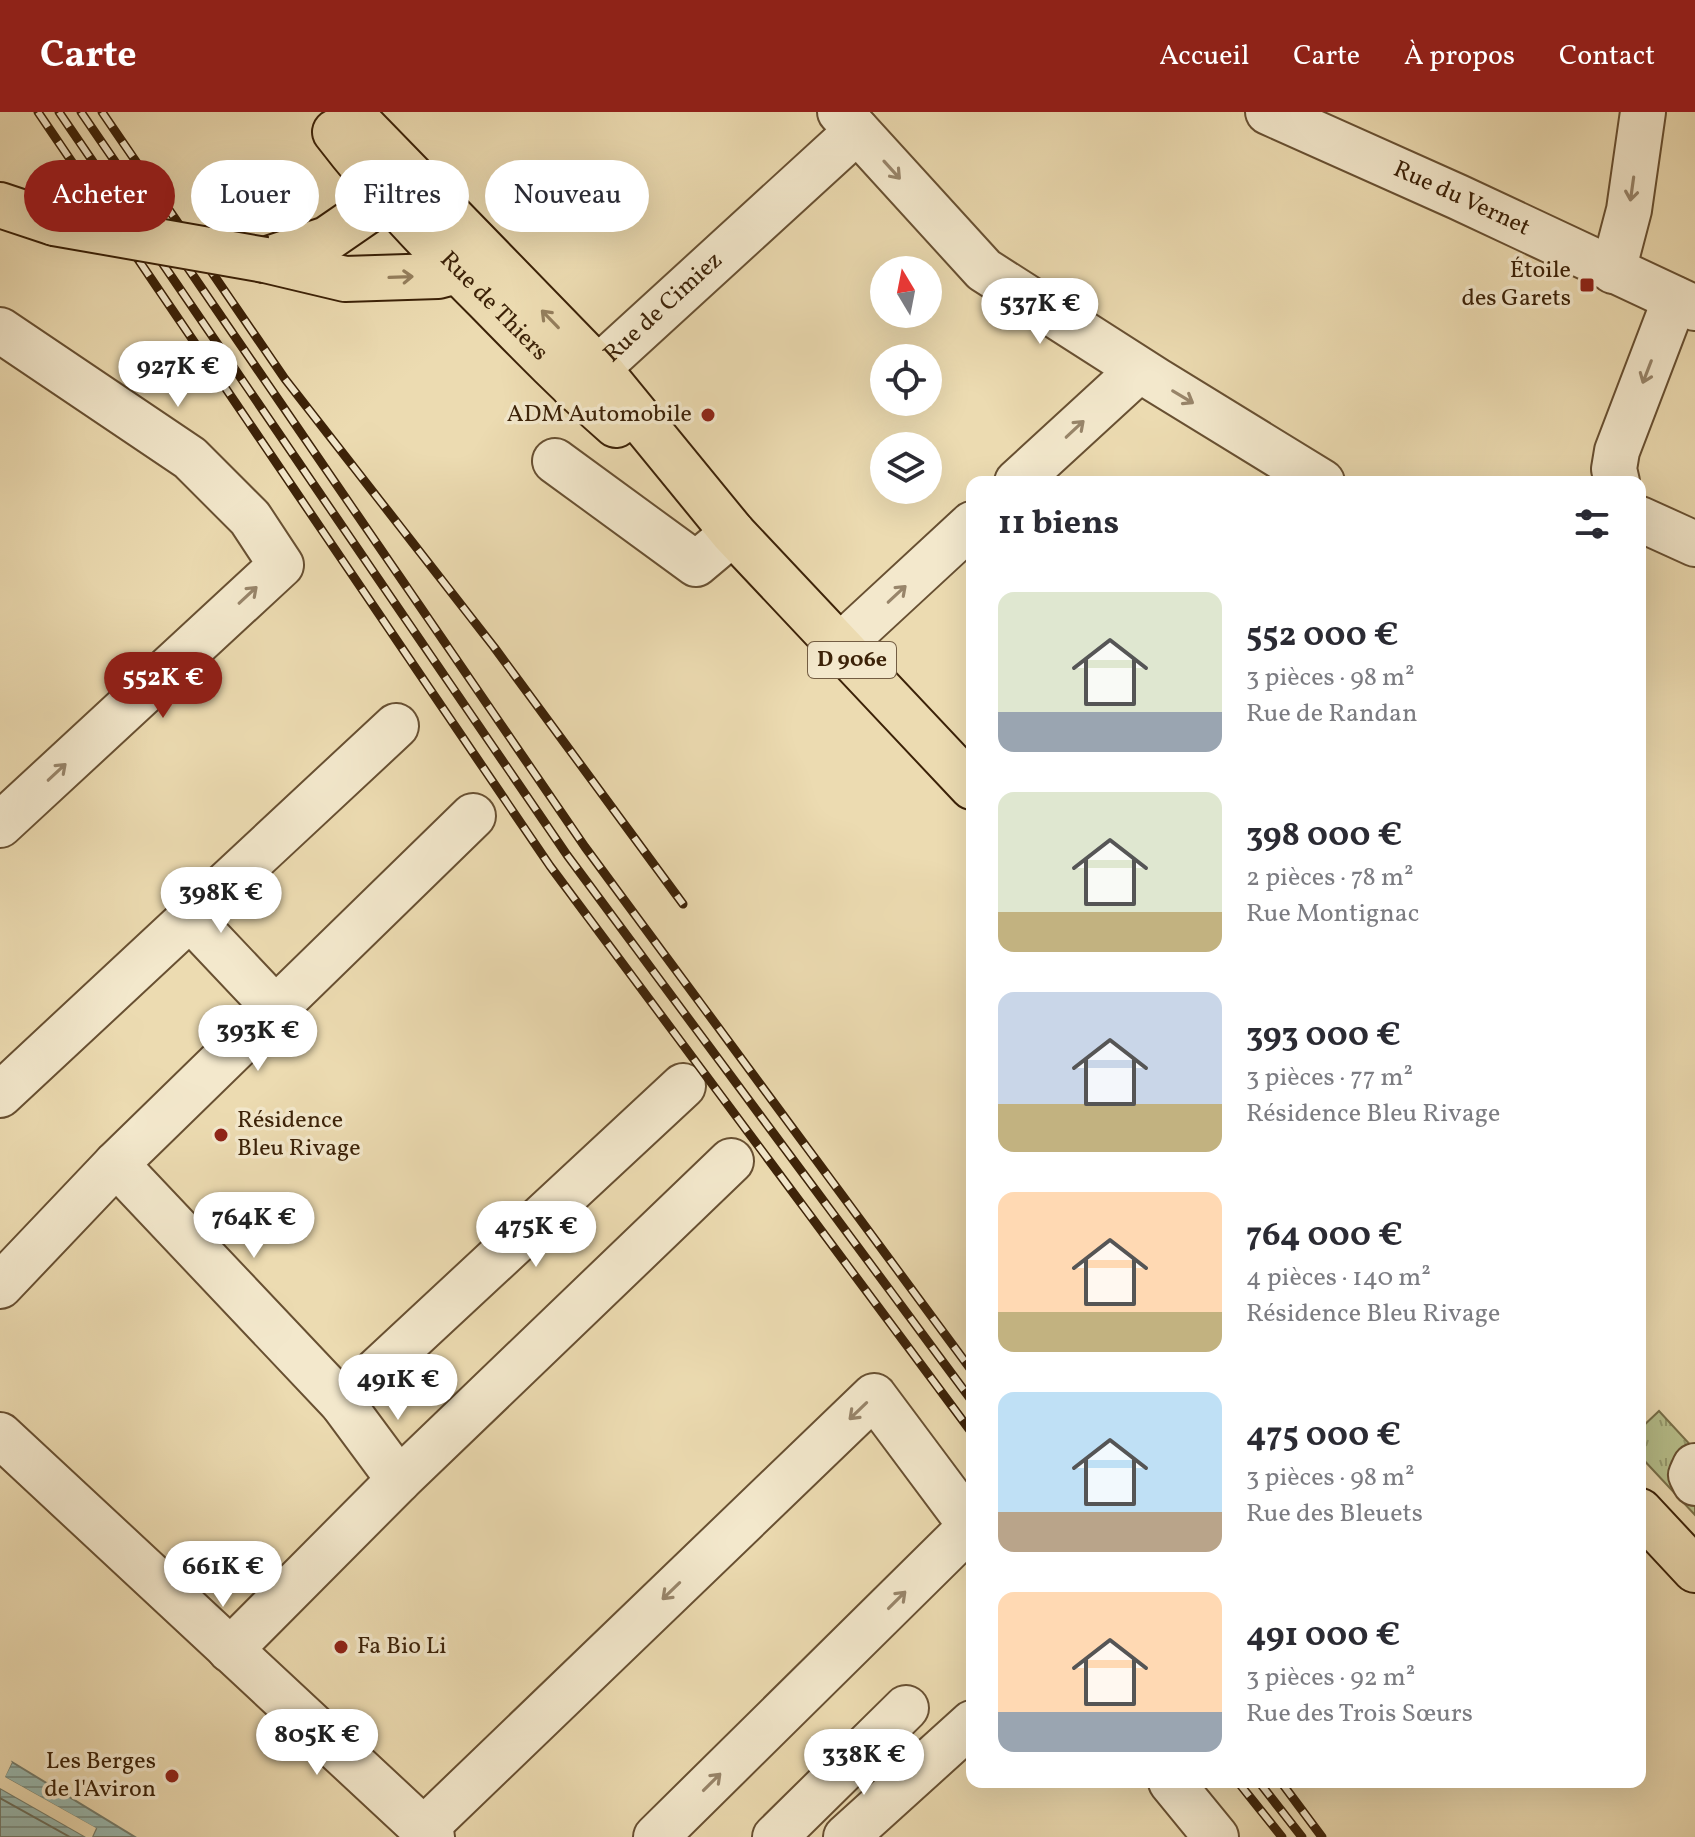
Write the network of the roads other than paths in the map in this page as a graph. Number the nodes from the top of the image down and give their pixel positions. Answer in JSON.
{"nodes":[{"id":1,"x":319,"y":112,"type":"edge"},
{"id":2,"x":349,"y":112,"type":"edge"},
{"id":3,"x":1268,"y":112,"type":"edge"},
{"id":4,"x":1643,"y":112,"type":"edge"},
{"id":5,"x":848,"y":122,"type":"edge"},
{"id":6,"x":358,"y":160,"type":"edge"},
{"id":7,"x":0,"y":205,"type":"edge"},
{"id":8,"x":337,"y":232,"type":"edge"},
{"id":9,"x":440,"y":232,"type":"edge"},
{"id":10,"x":452,"y":240,"type":"junction"},
{"id":11,"x":265,"y":260,"type":"junction"},
{"id":12,"x":1613,"y":271,"type":"junction"},
{"id":13,"x":1685,"y":304,"type":"edge"},
{"id":14,"x":0,"y":330,"type":"edge"},
{"id":15,"x":1139,"y":370,"type":"junction"},
{"id":16,"x":586,"y":379,"type":"junction"},
{"id":17,"x":555,"y":461,"type":"dead end"},
{"id":18,"x":1024,"y":476,"type":"edge"},
{"id":19,"x":1312,"y":476,"type":"edge"},
{"id":20,"x":1616,"y":476,"type":"edge"},
{"id":21,"x":1646,"y":522,"type":"edge"},
{"id":22,"x":966,"y":530,"type":"edge"},
{"id":23,"x":733,"y":533,"type":"junction"},
{"id":24,"x":1695,"y":544,"type":"edge"},
{"id":25,"x":839,"y":647,"type":"junction"},
{"id":26,"x":396,"y":726,"type":"dead end"},
{"id":27,"x":966,"y":781,"type":"edge"},
{"id":28,"x":473,"y":816,"type":"dead end"},
{"id":29,"x":0,"y":825,"type":"edge"},
{"id":30,"x":190,"y":918,"type":"junction"},
{"id":31,"x":276,"y":1009,"type":"junction"},
{"id":32,"x":683,"y":1086,"type":"dead end"},
{"id":33,"x":0,"y":1095,"type":"edge"},
{"id":34,"x":731,"y":1161,"type":"dead end"},
{"id":35,"x":116,"y":1164,"type":"junction"},
{"id":36,"x":0,"y":1286,"type":"edge"},
{"id":37,"x":342,"y":1403,"type":"junction"},
{"id":38,"x":0,"y":1435,"type":"edge"},
{"id":39,"x":1695,"y":1466,"type":"edge"},
{"id":40,"x":399,"y":1480,"type":"junction"},
{"id":41,"x":1695,"y":1483,"type":"edge"},
{"id":42,"x":1646,"y":1517,"type":"edge"},
{"id":43,"x":966,"y":1519,"type":"edge"},
{"id":44,"x":966,"y":1531,"type":"edge"},
{"id":45,"x":1693,"y":1564,"type":"edge"},
{"id":46,"x":230,"y":1650,"type":"junction"},
{"id":47,"x":906,"y":1708,"type":"dead end"},
{"id":48,"x":966,"y":1728,"type":"edge"},
{"id":49,"x":1176,"y":1788,"type":"edge"},
{"id":50,"x":428,"y":1833,"type":"edge"},
{"id":51,"x":656,"y":1837,"type":"edge"},
{"id":52,"x":775,"y":1837,"type":"edge"},
{"id":53,"x":846,"y":1837,"type":"edge"},
{"id":54,"x":1216,"y":1837,"type":"edge"}],
"edges":[{"from":1,"to":6,"type":"main road","name":"Rue de Thiers"},
{"from":2,"to":10,"type":"main road","name":"Rue de Thiers"},
{"from":3,"to":12,"type":"street","name":"Rue du Vernet"},
{"from":4,"to":12,"type":"street","one_way":true},
{"from":5,"to":15,"type":"street","one_way":true},
{"from":5,"to":16,"type":"street","name":"Rue de Cimiez"},
{"from":7,"to":11,"type":"main road","bridge":true},
{"from":8,"to":11,"type":"main road"},
{"from":9,"to":10,"type":"main road","name":"Rue de Thiers"},
{"from":11,"to":10,"type":"main road","one_way":true},
{"from":10,"to":16,"type":"main road","name":"Rue de Thiers","number":"D 906e"},
{"from":16,"to":10,"type":"main road","name":"Rue de Thiers","number":"D 906e","one_way":true},
{"from":12,"to":13,"type":"street","name":"Rue du Vernet"},
{"from":13,"to":20,"type":"street","one_way":true},
{"from":29,"to":14,"type":"street","one_way":true},
{"from":18,"to":15,"type":"street","one_way":true},
{"from":15,"to":19,"type":"street","one_way":true},
{"from":16,"to":23,"type":"main road","number":"D 906e"},
{"from":17,"to":23,"type":"street"},
{"from":21,"to":24,"type":"street"},
{"from":25,"to":22,"type":"street","one_way":true},
{"from":23,"to":25,"type":"main road","number":"D 906e"},
{"from":25,"to":27,"type":"main road","number":"D 906e"},
{"from":26,"to":30,"type":"street"},
{"from":28,"to":31,"type":"street"},
{"from":30,"to":31,"type":"street"},
{"from":30,"to":33,"type":"street"},
{"from":31,"to":35,"type":"street"},
{"from":32,"to":37,"type":"street"},
{"from":34,"to":40,"type":"street"},
{"from":35,"to":36,"type":"street"},
{"from":35,"to":37,"type":"street"},
{"from":37,"to":40,"type":"street"},
{"from":38,"to":46,"type":"street"},
{"from":39,"to":41,"type":"street"},
{"from":40,"to":46,"type":"street"},
{"from":42,"to":45,"type":"main road"},
{"from":43,"to":50,"type":"street","one_way":true},
{"from":51,"to":44,"type":"street","one_way":true},
{"from":46,"to":50,"type":"street"},
{"from":47,"to":52,"type":"street"},
{"from":48,"to":53,"type":"street"},
{"from":49,"to":54,"type":"street"}]}
